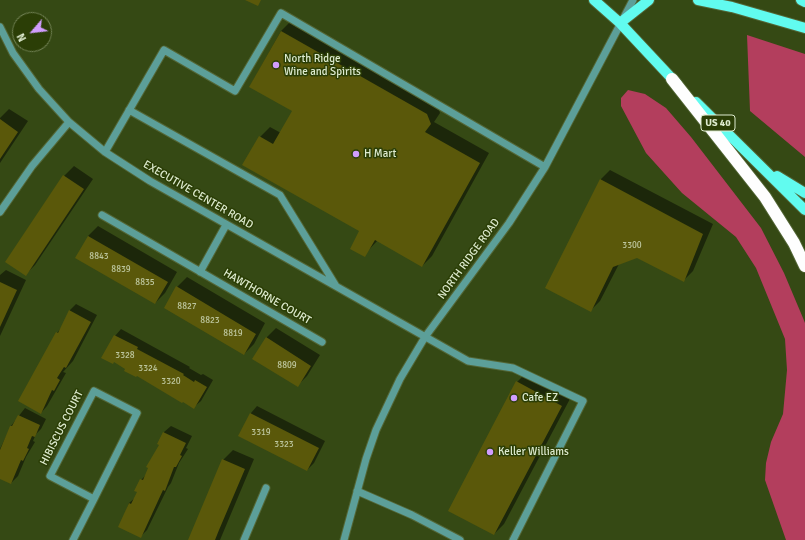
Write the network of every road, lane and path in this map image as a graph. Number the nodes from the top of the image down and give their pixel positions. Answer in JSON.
{"nodes":[{"id":1,"x":594,"y":0,"type":"edge"},
{"id":2,"x":632,"y":0,"type":"edge"},
{"id":3,"x":649,"y":0,"type":"edge"},
{"id":4,"x":698,"y":0,"type":"edge"},
{"id":5,"x":801,"y":0,"type":"edge"},
{"id":6,"x":805,"y":2,"type":"edge"},
{"id":7,"x":620,"y":23,"type":"junction"},
{"id":8,"x":0,"y":27,"type":"edge"},
{"id":9,"x":805,"y":28,"type":"edge"},
{"id":10,"x":672,"y":79,"type":"junction"},
{"id":11,"x":129,"y":110,"type":"junction"},
{"id":12,"x":69,"y":122,"type":"junction"},
{"id":13,"x":105,"y":152,"type":"junction"},
{"id":14,"x":545,"y":167,"type":"junction"},
{"id":15,"x":763,"y":167,"type":"junction"},
{"id":16,"x":805,"y":193,"type":"edge"},
{"id":17,"x":805,"y":210,"type":"edge"},
{"id":18,"x":0,"y":212,"type":"edge"},
{"id":19,"x":102,"y":215,"type":"dead end"},
{"id":20,"x":226,"y":225,"type":"junction"},
{"id":21,"x":805,"y":266,"type":"edge"},
{"id":22,"x":200,"y":272,"type":"junction"},
{"id":23,"x":338,"y":288,"type":"junction"},
{"id":24,"x":425,"y":337,"type":"junction"},
{"id":25,"x":322,"y":342,"type":"dead end"},
{"id":26,"x":266,"y":488,"type":"dead end"},
{"id":27,"x":357,"y":491,"type":"junction"},
{"id":28,"x":94,"y":499,"type":"junction"},
{"id":29,"x":73,"y":540,"type":"edge"},
{"id":30,"x":244,"y":540,"type":"edge"},
{"id":31,"x":344,"y":540,"type":"edge"},
{"id":32,"x":460,"y":540,"type":"edge"},
{"id":33,"x":514,"y":540,"type":"edge"}],
"edges":[{"from":1,"to":7,"type":"main road","number":"US 40"},
{"from":2,"to":7,"type":"street","name":"NORTH RIDGE ROAD"},
{"from":3,"to":7,"type":"main road"},
{"from":4,"to":9,"type":"main road"},
{"from":5,"to":6,"type":"main road"},
{"from":7,"to":10,"type":"main road","number":"US 40"},
{"from":7,"to":14,"type":"street","name":"NORTH RIDGE ROAD"},
{"from":8,"to":12,"type":"street","name":"EXECUTIVE CENTER ROAD"},
{"from":10,"to":15,"type":"main road","number":"US 40"},
{"from":10,"to":21,"type":"highway"},
{"from":11,"to":13,"type":"street"},
{"from":11,"to":14,"type":"street"},
{"from":11,"to":23,"type":"street"},
{"from":12,"to":13,"type":"street","name":"EXECUTIVE CENTER ROAD"},
{"from":12,"to":18,"type":"street"},
{"from":13,"to":20,"type":"street","name":"EXECUTIVE CENTER ROAD"},
{"from":14,"to":24,"type":"street","name":"NORTH RIDGE ROAD"},
{"from":15,"to":16,"type":"main road"},
{"from":15,"to":17,"type":"main road","number":"US 40"},
{"from":19,"to":22,"type":"street","name":"HAWTHORNE COURT"},
{"from":20,"to":22,"type":"street"},
{"from":20,"to":23,"type":"street","name":"EXECUTIVE CENTER ROAD"},
{"from":22,"to":25,"type":"street","name":"HAWTHORNE COURT"},
{"from":23,"to":24,"type":"street","name":"EXECUTIVE CENTER ROAD"},
{"from":24,"to":27,"type":"street","name":"NORTH RIDGE ROAD"},
{"from":24,"to":33,"type":"street","name":"EXECUTIVE CENTER ROAD"},
{"from":26,"to":30,"type":"street"},
{"from":27,"to":31,"type":"street","name":"NORTH RIDGE ROAD"},
{"from":27,"to":32,"type":"street"},
{"from":28,"to":28,"type":"street","name":"HIBISCUS COURT"},
{"from":28,"to":29,"type":"street","name":"HIBISCUS COURT"}]}
